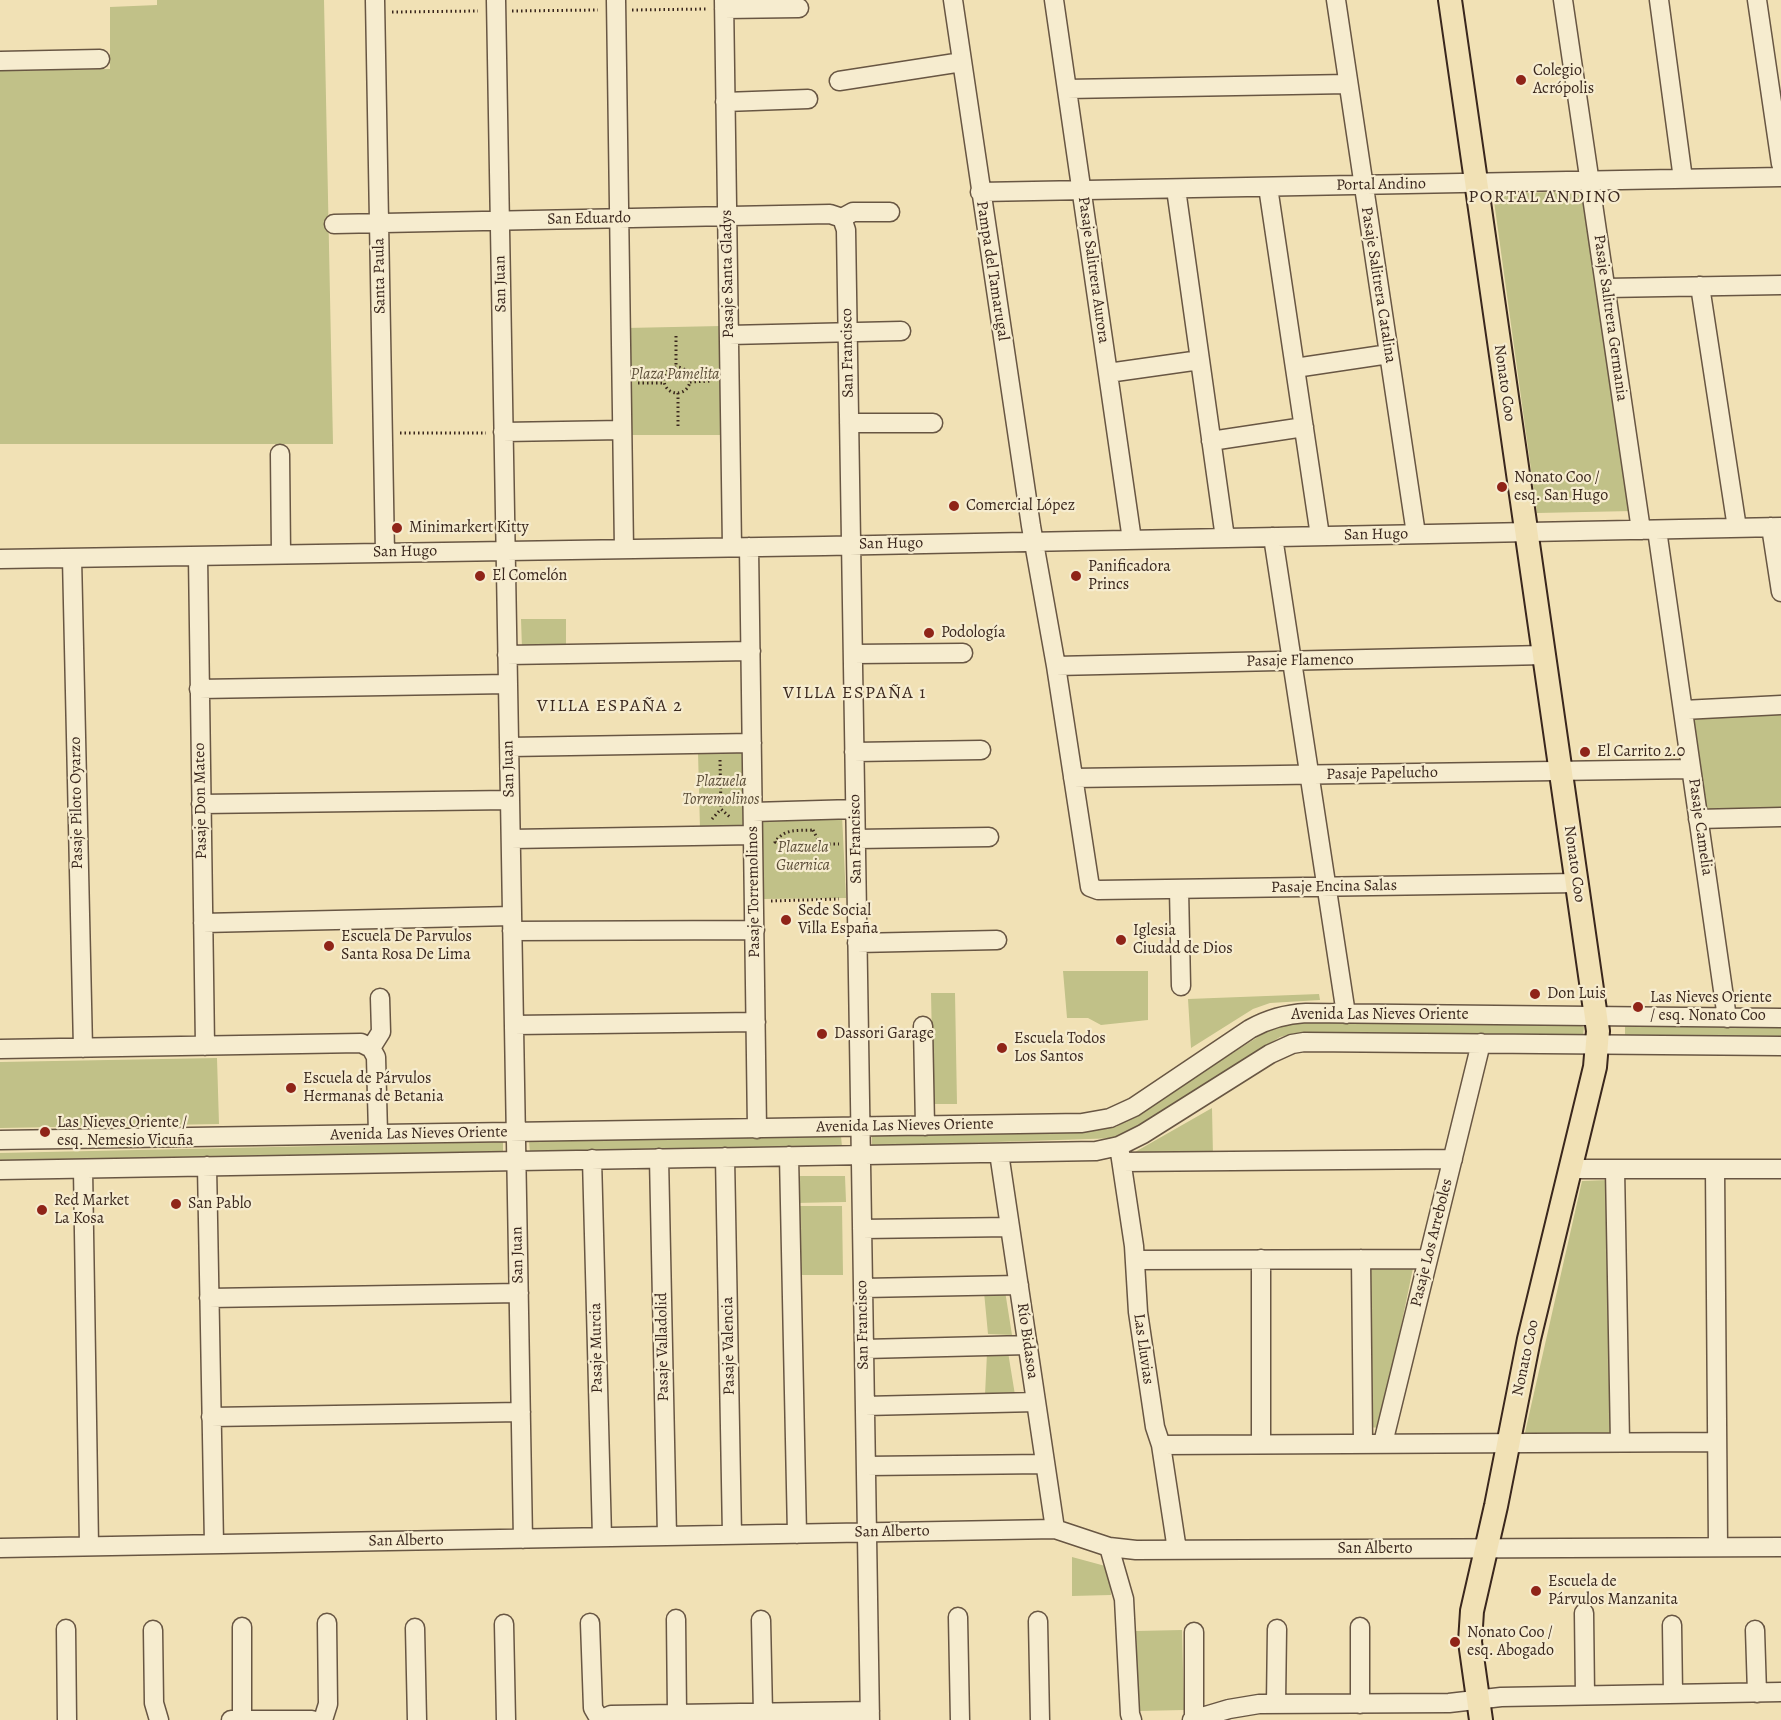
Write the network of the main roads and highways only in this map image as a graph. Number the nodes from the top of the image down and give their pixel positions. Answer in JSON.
{"nodes":[{"id":1,"x":1450,"y":0,"type":"edge"},
{"id":2,"x":1479,"y":1710,"type":"edge"}],
"edges":[{"from":1,"to":2,"type":"main road","name":"Nonato Coo"}]}
